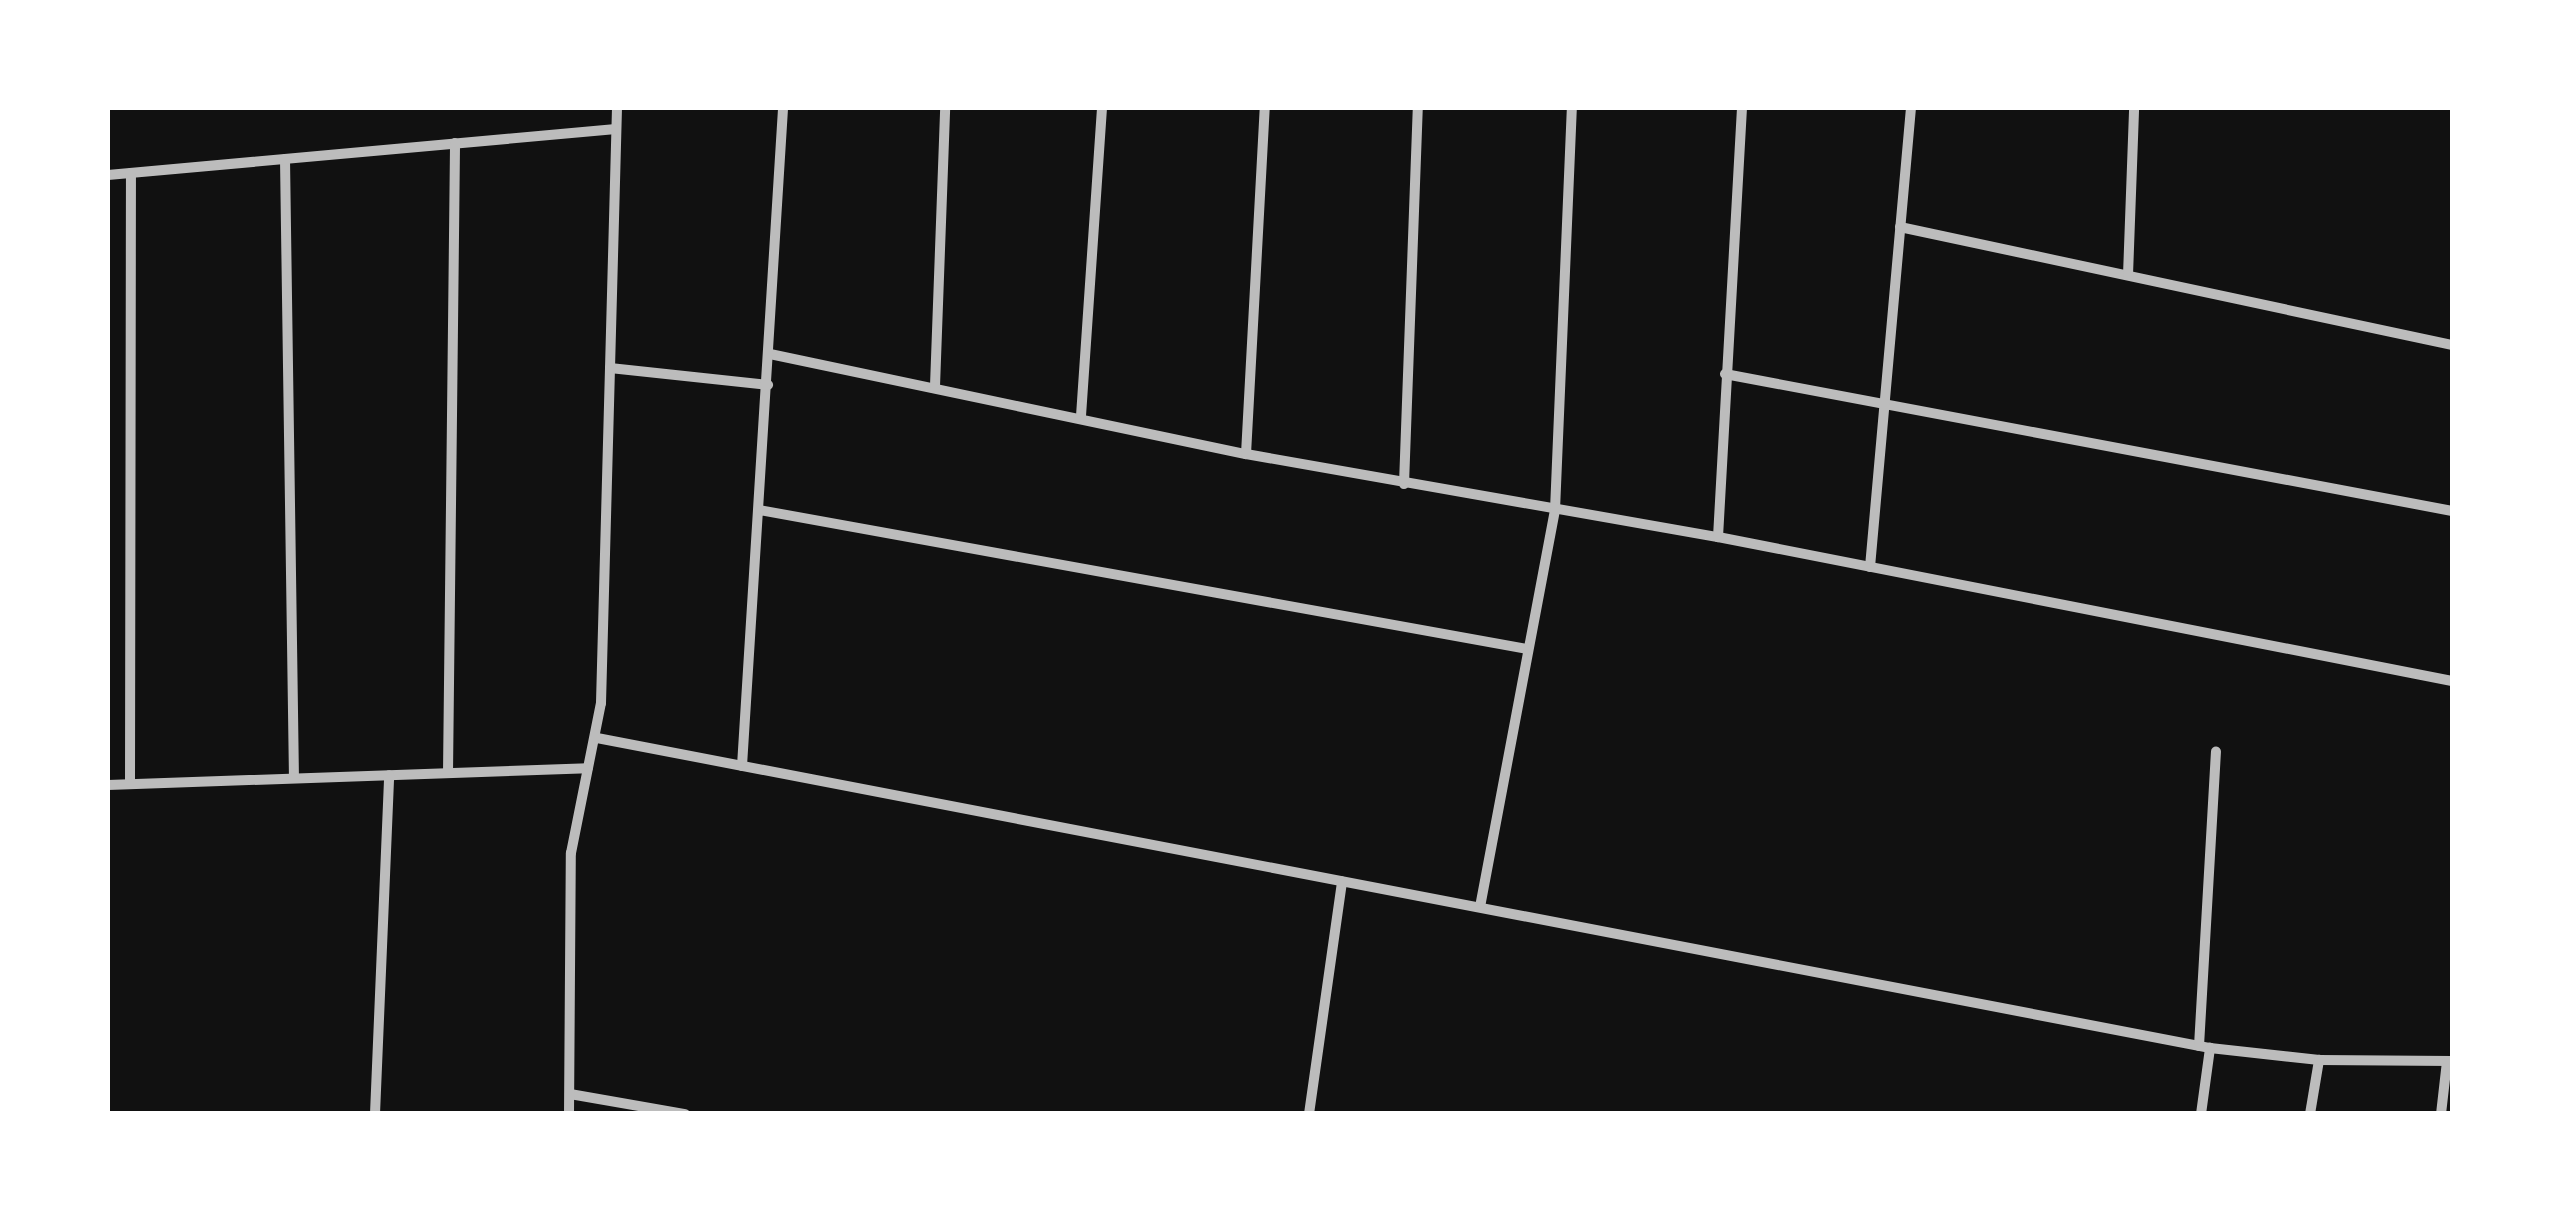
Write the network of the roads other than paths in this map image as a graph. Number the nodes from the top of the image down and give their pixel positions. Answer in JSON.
{"nodes":[{"id":1,"x":617,"y":108,"type":"edge"},
{"id":2,"x":783,"y":108,"type":"edge"},
{"id":3,"x":945,"y":108,"type":"edge"},
{"id":4,"x":1102,"y":108,"type":"edge"},
{"id":5,"x":1264,"y":108,"type":"edge"},
{"id":6,"x":1418,"y":108,"type":"edge"},
{"id":7,"x":1572,"y":108,"type":"edge"},
{"id":8,"x":1742,"y":108,"type":"edge"},
{"id":9,"x":1911,"y":108,"type":"edge"},
{"id":10,"x":2134,"y":108,"type":"edge"},
{"id":11,"x":616,"y":129,"type":"junction"},
{"id":12,"x":455,"y":144,"type":"junction"},
{"id":13,"x":285,"y":159,"type":"junction"},
{"id":14,"x":130,"y":173,"type":"junction"},
{"id":15,"x":108,"y":175,"type":"edge"},
{"id":16,"x":1900,"y":226,"type":"junction"},
{"id":17,"x":2128,"y":275,"type":"junction"},
{"id":18,"x":2452,"y":344,"type":"edge"},
{"id":19,"x":770,"y":354,"type":"junction"},
{"id":20,"x":610,"y":368,"type":"junction"},
{"id":21,"x":1725,"y":374,"type":"junction"},
{"id":22,"x":768,"y":385,"type":"junction"},
{"id":23,"x":935,"y":386,"type":"junction"},
{"id":24,"x":1885,"y":404,"type":"junction"},
{"id":25,"x":1081,"y":416,"type":"junction"},
{"id":26,"x":1246,"y":454,"type":"junction"},
{"id":27,"x":1404,"y":484,"type":"junction"},
{"id":28,"x":759,"y":510,"type":"junction"},
{"id":29,"x":1555,"y":510,"type":"junction"},
{"id":30,"x":2452,"y":511,"type":"edge"},
{"id":31,"x":1718,"y":538,"type":"junction"},
{"id":32,"x":1870,"y":567,"type":"junction"},
{"id":33,"x":1527,"y":649,"type":"junction"},
{"id":34,"x":2452,"y":682,"type":"edge"},
{"id":35,"x":597,"y":738,"type":"junction"},
{"id":36,"x":2216,"y":751,"type":"dead end"},
{"id":37,"x":742,"y":766,"type":"junction"},
{"id":38,"x":588,"y":768,"type":"junction"},
{"id":39,"x":448,"y":773,"type":"junction"},
{"id":40,"x":388,"y":775,"type":"junction"},
{"id":41,"x":294,"y":778,"type":"junction"},
{"id":42,"x":130,"y":784,"type":"junction"},
{"id":43,"x":108,"y":785,"type":"edge"},
{"id":44,"x":1342,"y":881,"type":"junction"},
{"id":45,"x":1480,"y":908,"type":"junction"},
{"id":46,"x":2205,"y":1047,"type":"junction"},
{"id":47,"x":2319,"y":1060,"type":"junction"},
{"id":48,"x":2450,"y":1061,"type":"edge"},
{"id":49,"x":570,"y":1094,"type":"junction"},
{"id":50,"x":375,"y":1114,"type":"edge"},
{"id":51,"x":569,"y":1114,"type":"edge"},
{"id":52,"x":685,"y":1114,"type":"edge"},
{"id":53,"x":1310,"y":1114,"type":"edge"},
{"id":54,"x":2200,"y":1114,"type":"edge"},
{"id":55,"x":2310,"y":1114,"type":"edge"},
{"id":56,"x":2441,"y":1114,"type":"edge"}],
"edges":[{"from":1,"to":11,"type":"street"},
{"from":2,"to":19,"type":"street"},
{"from":3,"to":23,"type":"street"},
{"from":4,"to":25,"type":"street"},
{"from":5,"to":26,"type":"street"},
{"from":6,"to":27,"type":"street"},
{"from":7,"to":29,"type":"street"},
{"from":8,"to":21,"type":"street"},
{"from":9,"to":16,"type":"street"},
{"from":10,"to":17,"type":"street"},
{"from":11,"to":12,"type":"street"},
{"from":11,"to":20,"type":"street"},
{"from":12,"to":13,"type":"street"},
{"from":12,"to":39,"type":"street"},
{"from":13,"to":14,"type":"street"},
{"from":13,"to":41,"type":"street"},
{"from":14,"to":15,"type":"street"},
{"from":14,"to":42,"type":"street"},
{"from":16,"to":17,"type":"street"},
{"from":16,"to":24,"type":"street"},
{"from":17,"to":18,"type":"street"},
{"from":19,"to":22,"type":"street"},
{"from":19,"to":23,"type":"street"},
{"from":20,"to":22,"type":"street"},
{"from":20,"to":35,"type":"street"},
{"from":21,"to":24,"type":"street"},
{"from":21,"to":31,"type":"street"},
{"from":22,"to":28,"type":"street"},
{"from":23,"to":25,"type":"street"},
{"from":24,"to":30,"type":"street"},
{"from":24,"to":32,"type":"street"},
{"from":25,"to":26,"type":"street"},
{"from":26,"to":27,"type":"street"},
{"from":27,"to":29,"type":"street"},
{"from":28,"to":33,"type":"street"},
{"from":28,"to":37,"type":"street"},
{"from":29,"to":31,"type":"street"},
{"from":29,"to":33,"type":"street"},
{"from":31,"to":32,"type":"street"},
{"from":32,"to":34,"type":"street"},
{"from":33,"to":45,"type":"street"},
{"from":35,"to":37,"type":"street"},
{"from":35,"to":38,"type":"street"},
{"from":36,"to":46,"type":"street"},
{"from":37,"to":44,"type":"street"},
{"from":38,"to":39,"type":"street"},
{"from":38,"to":49,"type":"street"},
{"from":39,"to":40,"type":"street"},
{"from":40,"to":41,"type":"street"},
{"from":40,"to":50,"type":"street"},
{"from":41,"to":42,"type":"street"},
{"from":42,"to":43,"type":"street"},
{"from":44,"to":45,"type":"street"},
{"from":44,"to":53,"type":"street"},
{"from":45,"to":46,"type":"street"},
{"from":46,"to":47,"type":"street"},
{"from":46,"to":54,"type":"street"},
{"from":47,"to":48,"type":"street"},
{"from":47,"to":55,"type":"street"},
{"from":48,"to":56,"type":"street"},
{"from":49,"to":51,"type":"street"},
{"from":49,"to":52,"type":"street"}]}
